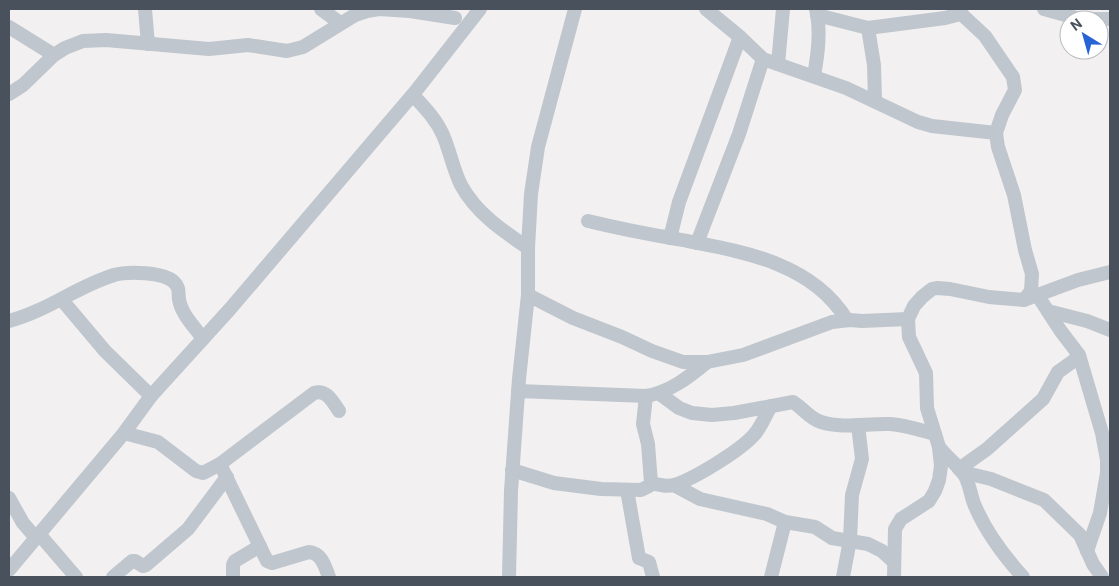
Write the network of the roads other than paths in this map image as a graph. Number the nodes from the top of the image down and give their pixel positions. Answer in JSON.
{"nodes":[{"id":1,"x":145,"y":9,"type":"edge"},
{"id":2,"x":321,"y":9,"type":"edge"},
{"id":3,"x":480,"y":9,"type":"edge"},
{"id":4,"x":575,"y":9,"type":"edge"},
{"id":5,"x":706,"y":9,"type":"edge"},
{"id":6,"x":783,"y":9,"type":"edge"},
{"id":7,"x":1044,"y":9,"type":"edge"},
{"id":8,"x":958,"y":11,"type":"edge"},
{"id":9,"x":817,"y":12,"type":"edge"},
{"id":10,"x":452,"y":13,"type":"edge"},
{"id":11,"x":1110,"y":18,"type":"edge"},
{"id":12,"x":340,"y":23,"type":"junction"},
{"id":13,"x":9,"y":27,"type":"edge"},
{"id":14,"x":868,"y":28,"type":"junction"},
{"id":15,"x":462,"y":31,"type":"junction"},
{"id":16,"x":740,"y":37,"type":"junction"},
{"id":17,"x":148,"y":44,"type":"junction"},
{"id":18,"x":54,"y":55,"type":"junction"},
{"id":19,"x":763,"y":59,"type":"junction"},
{"id":20,"x":778,"y":64,"type":"junction"},
{"id":21,"x":814,"y":76,"type":"junction"},
{"id":22,"x":10,"y":95,"type":"edge"},
{"id":23,"x":413,"y":95,"type":"junction"},
{"id":24,"x":875,"y":100,"type":"junction"},
{"id":25,"x":996,"y":133,"type":"junction"},
{"id":26,"x":588,"y":221,"type":"dead end"},
{"id":27,"x":670,"y":238,"type":"junction"},
{"id":28,"x":697,"y":243,"type":"junction"},
{"id":29,"x":528,"y":248,"type":"junction"},
{"id":30,"x":1110,"y":272,"type":"edge"},
{"id":31,"x":528,"y":295,"type":"junction"},
{"id":32,"x":1038,"y":296,"type":"junction"},
{"id":33,"x":62,"y":300,"type":"junction"},
{"id":34,"x":1024,"y":300,"type":"junction"},
{"id":35,"x":1048,"y":311,"type":"junction"},
{"id":36,"x":908,"y":319,"type":"junction"},
{"id":37,"x":846,"y":320,"type":"junction"},
{"id":38,"x":9,"y":321,"type":"edge"},
{"id":39,"x":1110,"y":330,"type":"edge"},
{"id":40,"x":203,"y":339,"type":"junction"},
{"id":41,"x":1080,"y":357,"type":"junction"},
{"id":42,"x":707,"y":362,"type":"junction"},
{"id":43,"x":518,"y":391,"type":"junction"},
{"id":44,"x":660,"y":394,"type":"junction"},
{"id":45,"x":150,"y":396,"type":"junction"},
{"id":46,"x":646,"y":396,"type":"junction"},
{"id":47,"x":771,"y":406,"type":"junction"},
{"id":48,"x":339,"y":411,"type":"dead end"},
{"id":49,"x":858,"y":425,"type":"junction"},
{"id":50,"x":124,"y":433,"type":"junction"},
{"id":51,"x":937,"y":440,"type":"junction"},
{"id":52,"x":220,"y":464,"type":"junction"},
{"id":53,"x":512,"y":470,"type":"junction"},
{"id":54,"x":961,"y":470,"type":"junction"},
{"id":55,"x":227,"y":477,"type":"junction"},
{"id":56,"x":651,"y":483,"type":"junction"},
{"id":57,"x":674,"y":485,"type":"junction"},
{"id":58,"x":627,"y":490,"type":"junction"},
{"id":59,"x":9,"y":498,"type":"edge"},
{"id":60,"x":786,"y":522,"type":"junction"},
{"id":61,"x":37,"y":536,"type":"junction"},
{"id":62,"x":850,"y":540,"type":"junction"},
{"id":63,"x":260,"y":546,"type":"junction"},
{"id":64,"x":1087,"y":551,"type":"junction"},
{"id":65,"x":893,"y":561,"type":"junction"},
{"id":66,"x":9,"y":570,"type":"edge"},
{"id":67,"x":76,"y":577,"type":"edge"},
{"id":68,"x":113,"y":577,"type":"edge"},
{"id":69,"x":233,"y":577,"type":"edge"},
{"id":70,"x":329,"y":577,"type":"edge"},
{"id":71,"x":509,"y":577,"type":"edge"},
{"id":72,"x":653,"y":577,"type":"edge"},
{"id":73,"x":771,"y":577,"type":"edge"},
{"id":74,"x":843,"y":577,"type":"edge"},
{"id":75,"x":894,"y":577,"type":"edge"},
{"id":76,"x":1023,"y":577,"type":"edge"},
{"id":77,"x":1102,"y":577,"type":"edge"}],
"edges":[{"from":1,"to":17,"type":"street"},
{"from":2,"to":12,"type":"street"},
{"from":3,"to":15,"type":"street"},
{"from":4,"to":29,"type":"street"},
{"from":5,"to":16,"type":"street"},
{"from":6,"to":20,"type":"street"},
{"from":7,"to":11,"type":"street"},
{"from":8,"to":14,"type":"street"},
{"from":8,"to":25,"type":"street"},
{"from":9,"to":14,"type":"street"},
{"from":9,"to":21,"type":"street"},
{"from":10,"to":12,"type":"street"},
{"from":10,"to":15,"type":"street"},
{"from":12,"to":17,"type":"street"},
{"from":13,"to":18,"type":"street"},
{"from":14,"to":24,"type":"street"},
{"from":15,"to":23,"type":"street"},
{"from":16,"to":19,"type":"street"},
{"from":16,"to":27,"type":"street"},
{"from":17,"to":18,"type":"street"},
{"from":18,"to":22,"type":"street"},
{"from":19,"to":20,"type":"street"},
{"from":19,"to":28,"type":"street"},
{"from":20,"to":21,"type":"street"},
{"from":21,"to":24,"type":"street"},
{"from":23,"to":29,"type":"street"},
{"from":23,"to":40,"type":"street"},
{"from":24,"to":25,"type":"street"},
{"from":25,"to":34,"type":"street"},
{"from":26,"to":27,"type":"street"},
{"from":27,"to":28,"type":"street"},
{"from":28,"to":37,"type":"street"},
{"from":29,"to":31,"type":"street"},
{"from":30,"to":32,"type":"street"},
{"from":31,"to":42,"type":"street"},
{"from":31,"to":43,"type":"street"},
{"from":32,"to":34,"type":"street"},
{"from":32,"to":35,"type":"street"},
{"from":33,"to":38,"type":"street"},
{"from":33,"to":40,"type":"street"},
{"from":33,"to":45,"type":"street"},
{"from":34,"to":36,"type":"street"},
{"from":35,"to":39,"type":"street"},
{"from":35,"to":41,"type":"street"},
{"from":36,"to":37,"type":"street"},
{"from":36,"to":51,"type":"street"},
{"from":37,"to":42,"type":"street"},
{"from":40,"to":45,"type":"street"},
{"from":41,"to":54,"type":"street"},
{"from":41,"to":64,"type":"street"},
{"from":42,"to":44,"type":"street"},
{"from":43,"to":46,"type":"street"},
{"from":43,"to":53,"type":"street"},
{"from":44,"to":46,"type":"street"},
{"from":44,"to":47,"type":"street"},
{"from":45,"to":50,"type":"street"},
{"from":46,"to":56,"type":"street"},
{"from":47,"to":49,"type":"street"},
{"from":47,"to":57,"type":"street"},
{"from":48,"to":52,"type":"street"},
{"from":49,"to":51,"type":"street"},
{"from":49,"to":62,"type":"street"},
{"from":50,"to":52,"type":"street"},
{"from":50,"to":61,"type":"street"},
{"from":51,"to":54,"type":"street"},
{"from":51,"to":65,"type":"street"},
{"from":52,"to":55,"type":"street"},
{"from":53,"to":58,"type":"street"},
{"from":53,"to":71,"type":"street"},
{"from":54,"to":64,"type":"street"},
{"from":54,"to":76,"type":"street"},
{"from":55,"to":63,"type":"street"},
{"from":55,"to":68,"type":"street"},
{"from":56,"to":57,"type":"street"},
{"from":56,"to":58,"type":"street"},
{"from":57,"to":60,"type":"street"},
{"from":58,"to":72,"type":"street"},
{"from":59,"to":61,"type":"street"},
{"from":60,"to":62,"type":"street"},
{"from":60,"to":73,"type":"street"},
{"from":61,"to":66,"type":"street"},
{"from":61,"to":67,"type":"street"},
{"from":62,"to":65,"type":"street"},
{"from":62,"to":74,"type":"street"},
{"from":63,"to":69,"type":"street"},
{"from":63,"to":70,"type":"street"},
{"from":64,"to":77,"type":"street"},
{"from":65,"to":75,"type":"street"}]}
